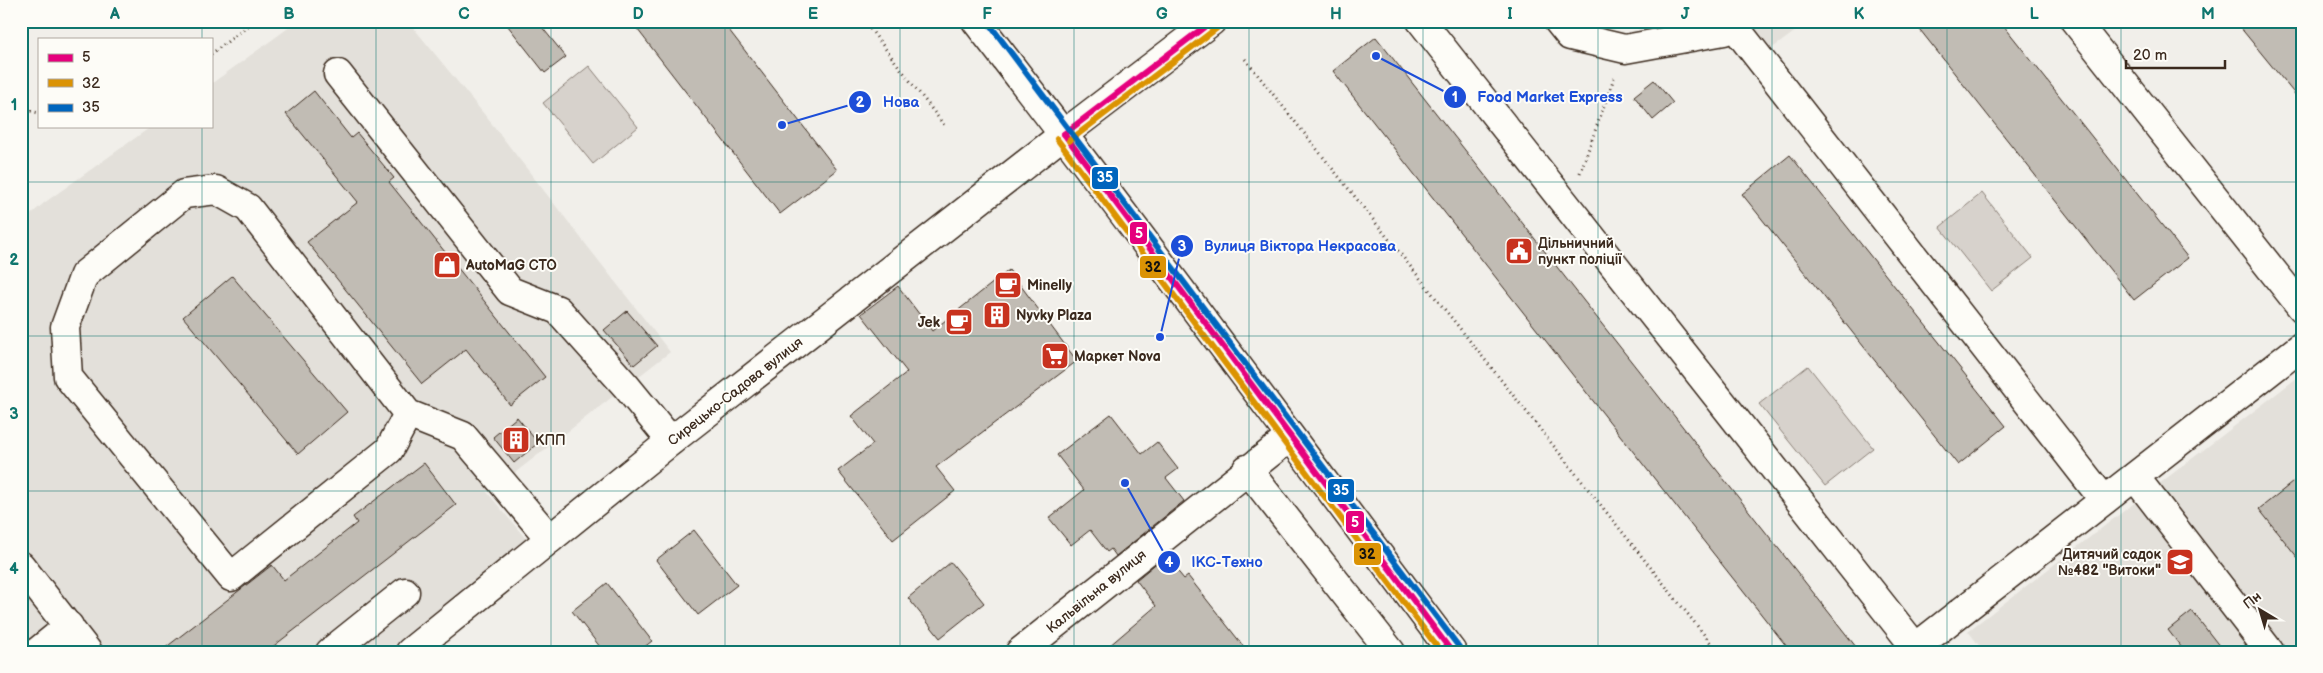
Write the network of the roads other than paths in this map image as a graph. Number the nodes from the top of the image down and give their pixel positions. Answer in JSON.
{"nodes":[{"id":1,"x":976,"y":21,"type":"edge"},
{"id":2,"x":1212,"y":21,"type":"edge"},
{"id":3,"x":1421,"y":21,"type":"edge"},
{"id":4,"x":1558,"y":21,"type":"edge"},
{"id":5,"x":2075,"y":21,"type":"edge"},
{"id":6,"x":1737,"y":24,"type":"edge"},
{"id":7,"x":338,"y":74,"type":"dead end"},
{"id":8,"x":1064,"y":134,"type":"junction"},
{"id":9,"x":2302,"y":308,"type":"edge"},
{"id":10,"x":2302,"y":346,"type":"edge"},
{"id":11,"x":408,"y":414,"type":"junction"},
{"id":12,"x":1290,"y":437,"type":"junction"},
{"id":13,"x":671,"y":441,"type":"junction"},
{"id":14,"x":1247,"y":469,"type":"junction"},
{"id":15,"x":2135,"y":477,"type":"junction"},
{"id":16,"x":2104,"y":500,"type":"junction"},
{"id":17,"x":550,"y":539,"type":"junction"},
{"id":18,"x":21,"y":566,"type":"edge"},
{"id":19,"x":405,"y":592,"type":"dead end"},
{"id":20,"x":69,"y":626,"type":"junction"},
{"id":21,"x":1918,"y":649,"type":"edge"},
{"id":22,"x":37,"y":652,"type":"edge"},
{"id":23,"x":88,"y":652,"type":"edge"},
{"id":24,"x":330,"y":652,"type":"edge"},
{"id":25,"x":410,"y":652,"type":"edge"},
{"id":26,"x":1020,"y":652,"type":"edge"},
{"id":27,"x":1391,"y":652,"type":"edge"},
{"id":28,"x":1452,"y":652,"type":"edge"},
{"id":29,"x":2270,"y":652,"type":"edge"}],
"edges":[{"from":1,"to":8,"type":"street"},
{"from":2,"to":8,"type":"street","name":"Сирецько-Садова вулиця"},
{"from":3,"to":21,"type":"street"},
{"from":4,"to":6,"type":"street"},
{"from":5,"to":9,"type":"street"},
{"from":6,"to":16,"type":"street"},
{"from":7,"to":13,"type":"street"},
{"from":8,"to":12,"type":"street"},
{"from":8,"to":13,"type":"street","name":"Сирецько-Садова вулиця"},
{"from":10,"to":15,"type":"street"},
{"from":11,"to":11,"type":"street"},
{"from":11,"to":17,"type":"street"},
{"from":12,"to":14,"type":"street","name":"Кальвільна вулиця"},
{"from":12,"to":28,"type":"street"},
{"from":13,"to":17,"type":"street","name":"Сирецько-Садова вулиця"},
{"from":14,"to":26,"type":"street","name":"Кальвільна вулиця"},
{"from":14,"to":27,"type":"street"},
{"from":15,"to":16,"type":"street"},
{"from":15,"to":29,"type":"street"},
{"from":16,"to":21,"type":"street"},
{"from":17,"to":25,"type":"street","name":"Сирецько-Садова вулиця"},
{"from":18,"to":20,"type":"street"},
{"from":19,"to":24,"type":"street"},
{"from":20,"to":22,"type":"street"},
{"from":20,"to":23,"type":"street"}]}
